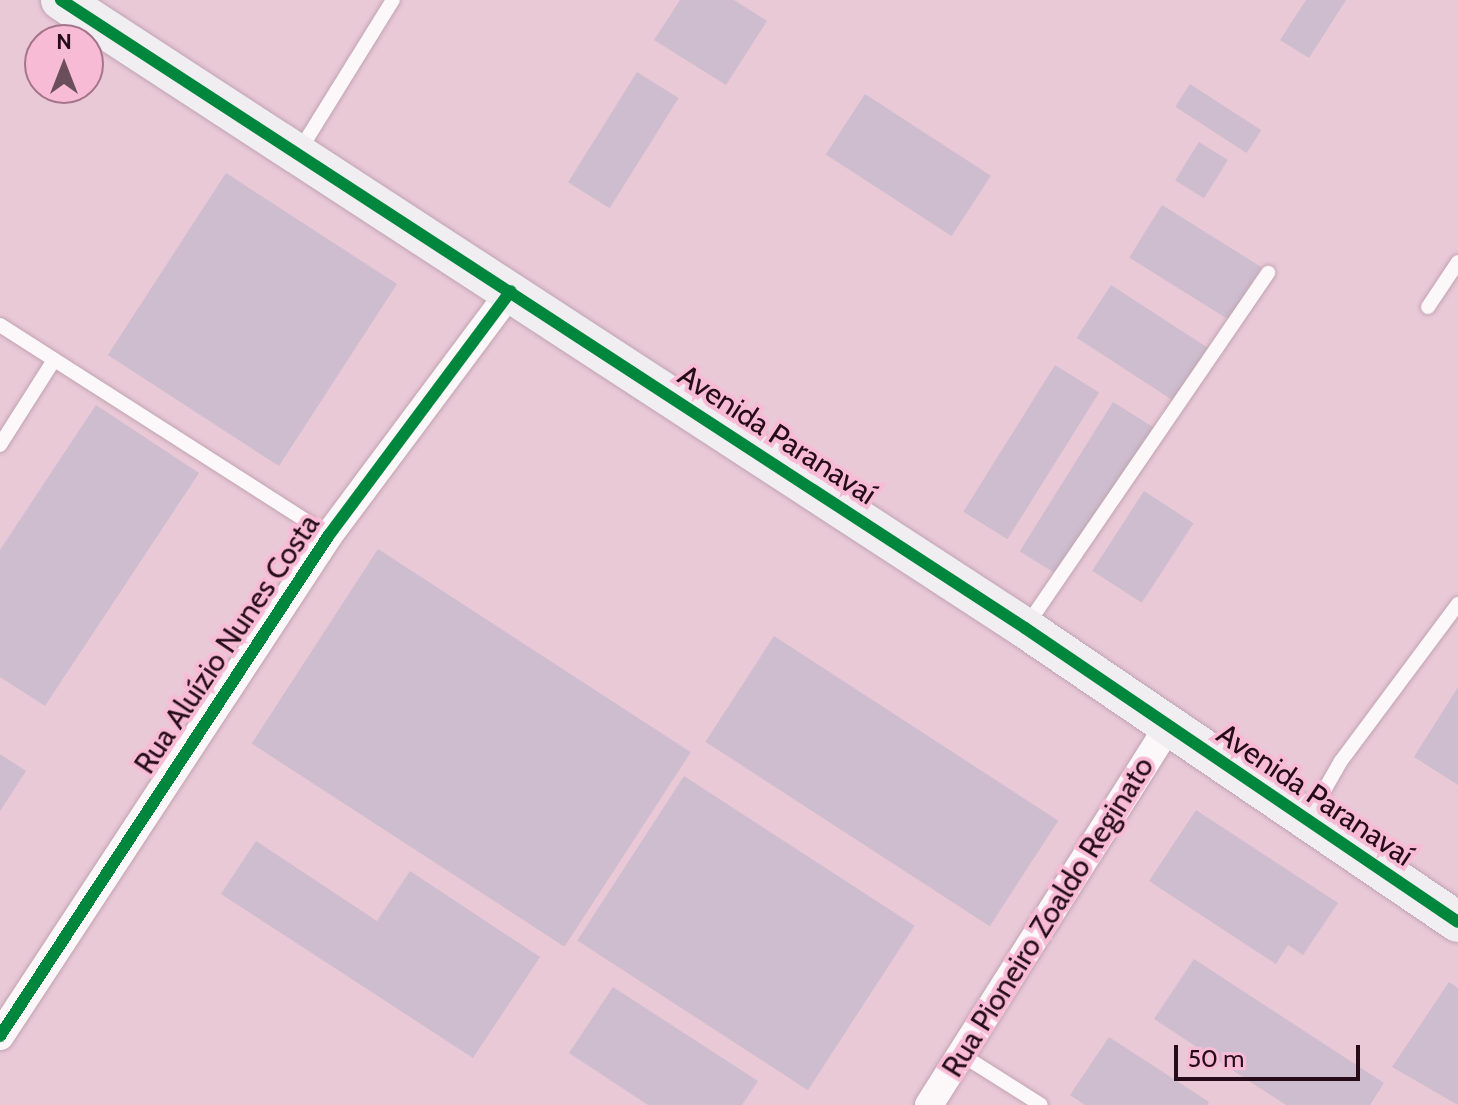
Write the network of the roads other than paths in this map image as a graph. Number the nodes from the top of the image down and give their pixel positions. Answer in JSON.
{"nodes":[{"id":1,"x":61,"y":0,"type":"edge"},
{"id":2,"x":393,"y":0,"type":"edge"},
{"id":3,"x":298,"y":154,"type":"junction"},
{"id":4,"x":1458,"y":262,"type":"edge"},
{"id":5,"x":1268,"y":273,"type":"dead end"},
{"id":6,"x":511,"y":291,"type":"junction"},
{"id":7,"x":1428,"y":307,"type":"dead end"},
{"id":8,"x":0,"y":325,"type":"edge"},
{"id":9,"x":54,"y":360,"type":"junction"},
{"id":10,"x":0,"y":445,"type":"edge"},
{"id":11,"x":329,"y":535,"type":"junction"},
{"id":12,"x":1458,"y":604,"type":"edge"},
{"id":13,"x":1025,"y":628,"type":"junction"},
{"id":14,"x":1167,"y":729,"type":"junction"},
{"id":15,"x":1307,"y":819,"type":"junction"},
{"id":16,"x":1458,"y":922,"type":"edge"},
{"id":17,"x":0,"y":1036,"type":"edge"},
{"id":18,"x":962,"y":1055,"type":"junction"},
{"id":19,"x":929,"y":1105,"type":"edge"},
{"id":20,"x":1041,"y":1105,"type":"edge"}],
"edges":[{"from":1,"to":3,"type":"street","name":"Avenida Paranavaí"},
{"from":2,"to":3,"type":"lane"},
{"from":3,"to":6,"type":"street","name":"Avenida Paranavaí"},
{"from":4,"to":7,"type":"lane"},
{"from":5,"to":13,"type":"lane"},
{"from":6,"to":11,"type":"street","name":"Rua Aluízio Nunes Costa"},
{"from":6,"to":13,"type":"street","name":"Avenida Paranavaí"},
{"from":8,"to":9,"type":"lane"},
{"from":9,"to":10,"type":"lane"},
{"from":9,"to":11,"type":"lane"},
{"from":11,"to":17,"type":"street","name":"Rua Aluízio Nunes Costa"},
{"from":12,"to":15,"type":"lane"},
{"from":13,"to":14,"type":"street","name":"Avenida Paranavaí"},
{"from":14,"to":15,"type":"street","name":"Avenida Paranavaí"},
{"from":14,"to":18,"type":"street","name":"Rua Pioneiro Zoaldo Reginato"},
{"from":15,"to":16,"type":"street","name":"Avenida Paranavaí"},
{"from":18,"to":19,"type":"street","name":"Rua Pioneiro Zoaldo Reginato"},
{"from":18,"to":20,"type":"lane"}]}
